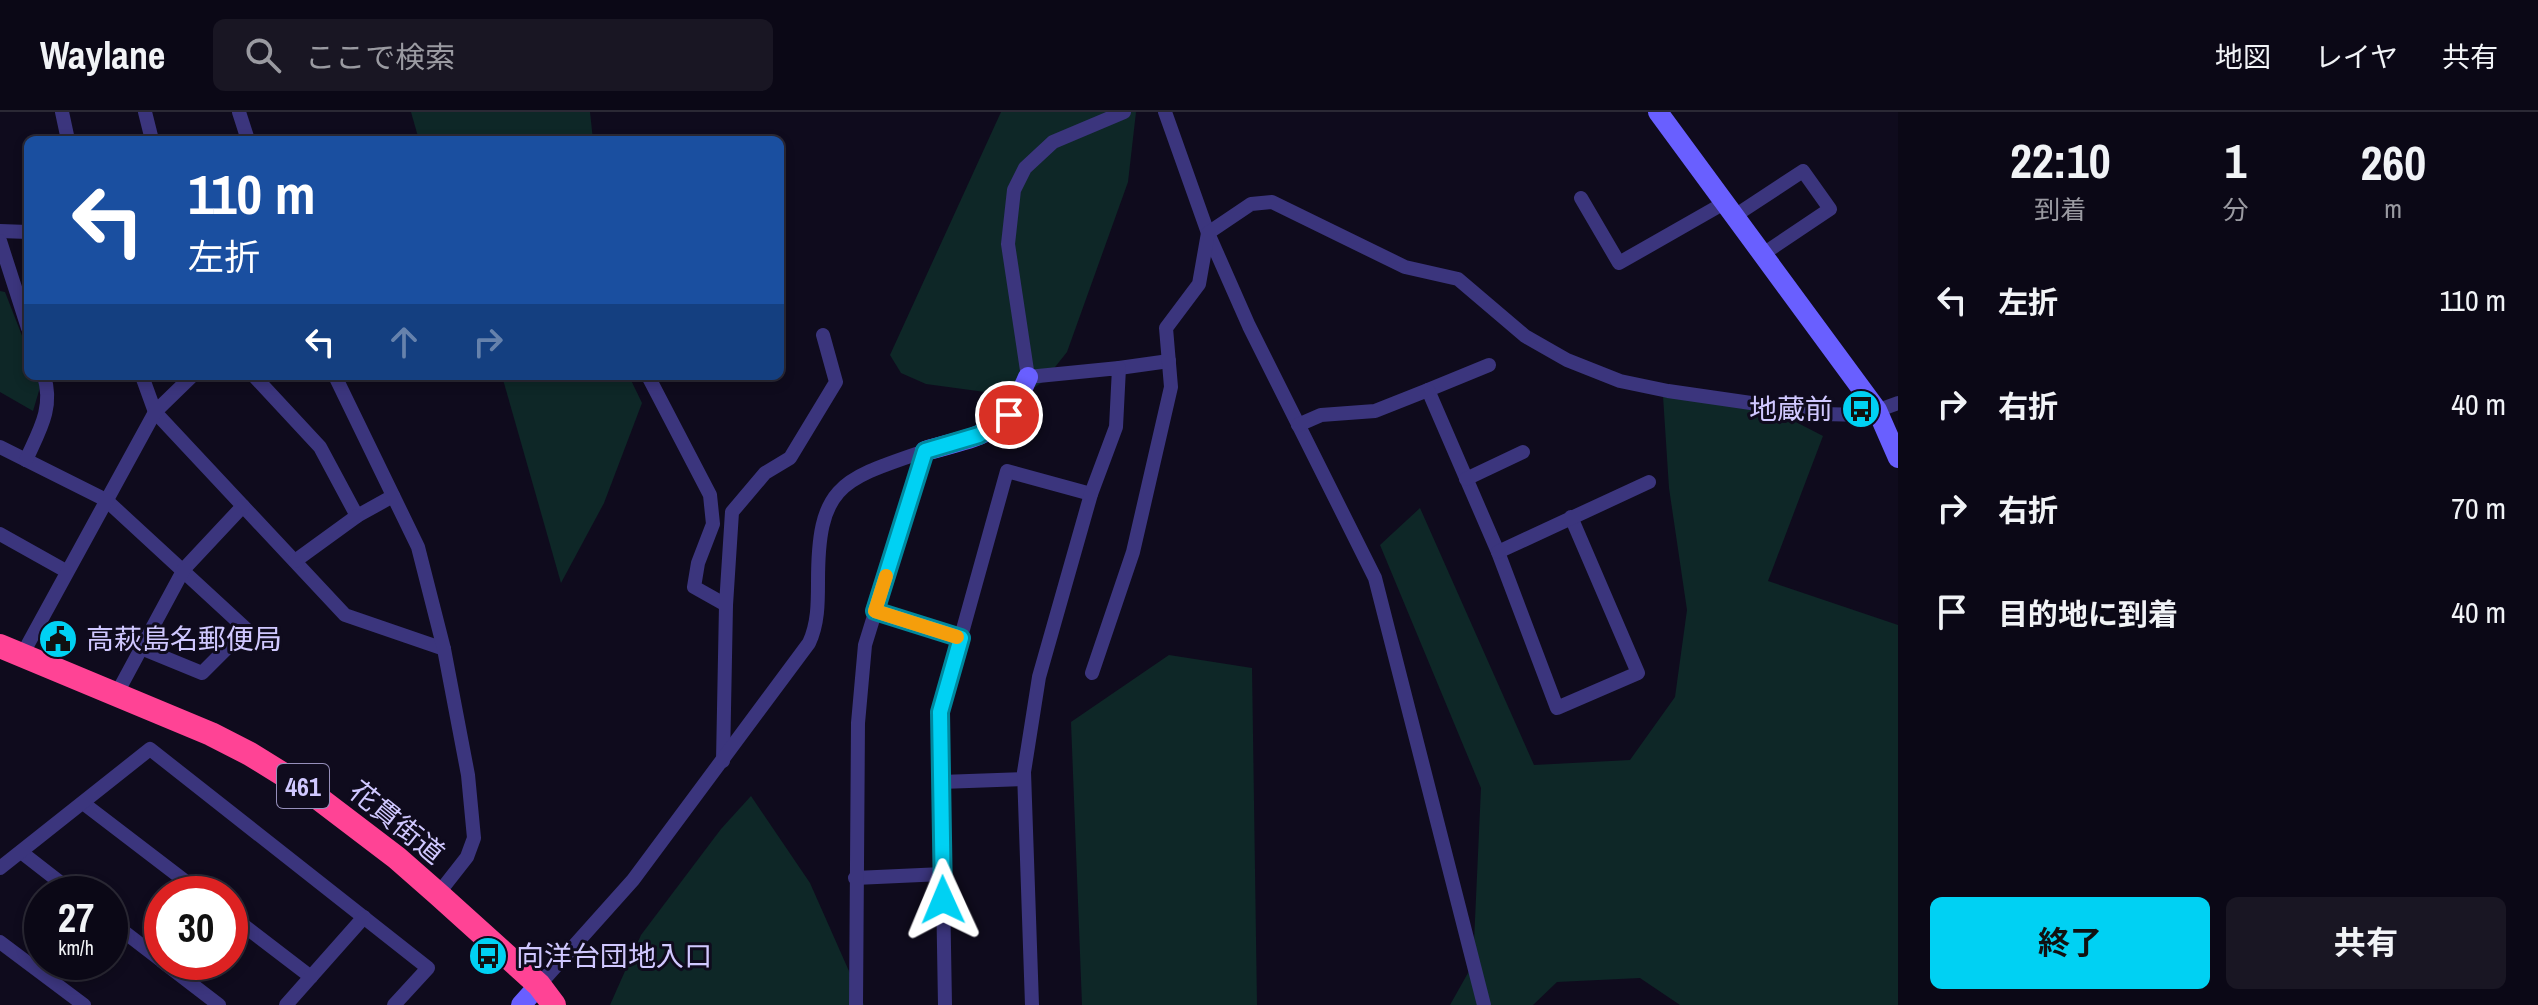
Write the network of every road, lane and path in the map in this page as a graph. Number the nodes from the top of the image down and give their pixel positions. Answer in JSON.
{"nodes":[{"id":1,"x":62,"y":112,"type":"edge"},
{"id":2,"x":145,"y":112,"type":"edge"},
{"id":3,"x":239,"y":112,"type":"edge"},
{"id":4,"x":1124,"y":112,"type":"edge"},
{"id":5,"x":1165,"y":112,"type":"edge"},
{"id":6,"x":1658,"y":112,"type":"edge"},
{"id":7,"x":67,"y":136,"type":"edge"},
{"id":8,"x":151,"y":136,"type":"edge"},
{"id":9,"x":247,"y":136,"type":"edge"},
{"id":10,"x":1581,"y":198,"type":"dead end"},
{"id":11,"x":1731,"y":209,"type":"junction"},
{"id":12,"x":0,"y":231,"type":"edge"},
{"id":13,"x":24,"y":232,"type":"edge"},
{"id":14,"x":1208,"y":233,"type":"junction"},
{"id":15,"x":0,"y":241,"type":"edge"},
{"id":16,"x":1763,"y":254,"type":"junction"},
{"id":17,"x":24,"y":316,"type":"edge"},
{"id":18,"x":823,"y":335,"type":"dead end"},
{"id":19,"x":1169,"y":361,"type":"junction"},
{"id":20,"x":1489,"y":365,"type":"dead end"},
{"id":21,"x":1119,"y":368,"type":"junction"},
{"id":22,"x":1028,"y":377,"type":"junction"},
{"id":23,"x":45,"y":380,"type":"edge"},
{"id":24,"x":143,"y":380,"type":"edge"},
{"id":25,"x":188,"y":380,"type":"edge"},
{"id":26,"x":258,"y":380,"type":"edge"},
{"id":27,"x":337,"y":380,"type":"edge"},
{"id":28,"x":650,"y":380,"type":"edge"},
{"id":29,"x":1428,"y":390,"type":"junction"},
{"id":30,"x":1898,"y":403,"type":"edge"},
{"id":31,"x":1877,"y":410,"type":"junction"},
{"id":32,"x":155,"y":412,"type":"junction"},
{"id":33,"x":1298,"y":425,"type":"junction"},
{"id":34,"x":0,"y":447,"type":"edge"},
{"id":35,"x":925,"y":451,"type":"junction"},
{"id":36,"x":1523,"y":452,"type":"dead end"},
{"id":37,"x":1898,"y":458,"type":"edge"},
{"id":38,"x":26,"y":460,"type":"junction"},
{"id":39,"x":1466,"y":479,"type":"junction"},
{"id":40,"x":1649,"y":482,"type":"dead end"},
{"id":41,"x":1091,"y":494,"type":"junction"},
{"id":42,"x":393,"y":496,"type":"junction"},
{"id":43,"x":106,"y":500,"type":"junction"},
{"id":44,"x":243,"y":506,"type":"junction"},
{"id":45,"x":357,"y":516,"type":"junction"},
{"id":46,"x":1571,"y":517,"type":"junction"},
{"id":47,"x":0,"y":534,"type":"edge"},
{"id":48,"x":1498,"y":552,"type":"junction"},
{"id":49,"x":295,"y":561,"type":"junction"},
{"id":50,"x":184,"y":569,"type":"junction"},
{"id":51,"x":66,"y":571,"type":"junction"},
{"id":52,"x":726,"y":605,"type":"junction"},
{"id":53,"x":875,"y":611,"type":"junction"},
{"id":54,"x":961,"y":638,"type":"junction"},
{"id":55,"x":141,"y":648,"type":"junction"},
{"id":56,"x":444,"y":649,"type":"junction"},
{"id":57,"x":11,"y":650,"type":"edge"},
{"id":58,"x":1092,"y":673,"type":"dead end"},
{"id":59,"x":116,"y":695,"type":"junction"},
{"id":60,"x":723,"y":761,"type":"junction"},
{"id":61,"x":1024,"y":779,"type":"junction"},
{"id":62,"x":941,"y":782,"type":"junction"},
{"id":63,"x":83,"y":803,"type":"junction"},
{"id":64,"x":21,"y":852,"type":"junction"},
{"id":65,"x":0,"y":868,"type":"edge"},
{"id":66,"x":943,"y":874,"type":"junction"},
{"id":67,"x":52,"y":876,"type":"edge"},
{"id":68,"x":178,"y":876,"type":"edge"},
{"id":69,"x":855,"y":878,"type":"junction"},
{"id":70,"x":438,"y":894,"type":"junction"},
{"id":71,"x":364,"y":917,"type":"junction"},
{"id":72,"x":248,"y":929,"type":"edge"},
{"id":73,"x":128,"y":935,"type":"edge"},
{"id":74,"x":0,"y":942,"type":"edge"},
{"id":75,"x":144,"y":948,"type":"edge"},
{"id":76,"x":311,"y":977,"type":"junction"},
{"id":77,"x":186,"y":980,"type":"edge"},
{"id":78,"x":539,"y":985,"type":"junction"},
{"id":79,"x":84,"y":1005,"type":"edge"},
{"id":80,"x":219,"y":1005,"type":"edge"},
{"id":81,"x":286,"y":1005,"type":"edge"},
{"id":82,"x":394,"y":1005,"type":"edge"},
{"id":83,"x":521,"y":1005,"type":"edge"},
{"id":84,"x":554,"y":1005,"type":"edge"},
{"id":85,"x":856,"y":1005,"type":"edge"},
{"id":86,"x":945,"y":1005,"type":"edge"},
{"id":87,"x":1032,"y":1005,"type":"edge"},
{"id":88,"x":1484,"y":1005,"type":"edge"}],
"edges":[{"from":1,"to":7,"type":"street"},
{"from":2,"to":8,"type":"street"},
{"from":3,"to":9,"type":"street"},
{"from":4,"to":22,"type":"street"},
{"from":5,"to":14,"type":"street"},
{"from":6,"to":11,"type":"street"},
{"from":10,"to":11,"type":"street"},
{"from":11,"to":16,"type":"street"},
{"from":11,"to":16,"type":"street"},
{"from":12,"to":13,"type":"street"},
{"from":14,"to":19,"type":"street"},
{"from":14,"to":31,"type":"street"},
{"from":14,"to":33,"type":"street"},
{"from":15,"to":17,"type":"street"},
{"from":16,"to":31,"type":"street"},
{"from":18,"to":52,"type":"street"},
{"from":19,"to":21,"type":"street"},
{"from":19,"to":58,"type":"street"},
{"from":20,"to":29,"type":"street"},
{"from":21,"to":22,"type":"street"},
{"from":21,"to":41,"type":"street"},
{"from":22,"to":35,"type":"street"},
{"from":23,"to":38,"type":"street"},
{"from":24,"to":32,"type":"street"},
{"from":25,"to":32,"type":"street"},
{"from":26,"to":45,"type":"street"},
{"from":27,"to":42,"type":"street"},
{"from":28,"to":52,"type":"street"},
{"from":29,"to":33,"type":"street"},
{"from":29,"to":39,"type":"street"},
{"from":30,"to":31,"type":"street"},
{"from":31,"to":37,"type":"street"},
{"from":32,"to":43,"type":"street"},
{"from":32,"to":44,"type":"street"},
{"from":33,"to":88,"type":"street"},
{"from":34,"to":38,"type":"street"},
{"from":35,"to":53,"type":"street"},
{"from":35,"to":60,"type":"street"},
{"from":36,"to":39,"type":"street"},
{"from":38,"to":43,"type":"street"},
{"from":39,"to":48,"type":"street"},
{"from":40,"to":46,"type":"street"},
{"from":41,"to":54,"type":"street"},
{"from":41,"to":61,"type":"street"},
{"from":42,"to":45,"type":"street"},
{"from":42,"to":56,"type":"street"},
{"from":43,"to":50,"type":"street"},
{"from":43,"to":51,"type":"street"},
{"from":44,"to":49,"type":"street"},
{"from":44,"to":50,"type":"street"},
{"from":45,"to":49,"type":"street"},
{"from":46,"to":48,"type":"street"},
{"from":46,"to":48,"type":"street"},
{"from":47,"to":51,"type":"street"},
{"from":49,"to":56,"type":"street"},
{"from":50,"to":55,"type":"street"},
{"from":50,"to":55,"type":"street"},
{"from":51,"to":57,"type":"street"},
{"from":52,"to":60,"type":"street"},
{"from":53,"to":54,"type":"street"},
{"from":53,"to":69,"type":"street"},
{"from":54,"to":62,"type":"street"},
{"from":55,"to":59,"type":"street"},
{"from":56,"to":70,"type":"street"},
{"from":57,"to":59,"type":"highway","name":"花貫街道","number":"461"},
{"from":59,"to":70,"type":"highway","name":"花貫街道","number":"461"},
{"from":60,"to":78,"type":"street"},
{"from":61,"to":62,"type":"street"},
{"from":61,"to":87,"type":"street"},
{"from":62,"to":66,"type":"street"},
{"from":63,"to":64,"type":"street"},
{"from":63,"to":68,"type":"street"},
{"from":63,"to":71,"type":"street"},
{"from":64,"to":65,"type":"street"},
{"from":64,"to":67,"type":"street"},
{"from":66,"to":69,"type":"street"},
{"from":66,"to":86,"type":"street"},
{"from":69,"to":85,"type":"street"},
{"from":70,"to":78,"type":"highway","name":"花貫街道","number":"461"},
{"from":71,"to":76,"type":"street"},
{"from":71,"to":82,"type":"street"},
{"from":72,"to":76,"type":"street"},
{"from":73,"to":75,"type":"street"},
{"from":74,"to":79,"type":"street"},
{"from":76,"to":81,"type":"street"},
{"from":77,"to":80,"type":"street"},
{"from":78,"to":83,"type":"street"},
{"from":78,"to":84,"type":"highway","name":"花貫街道","number":"461"}]}
